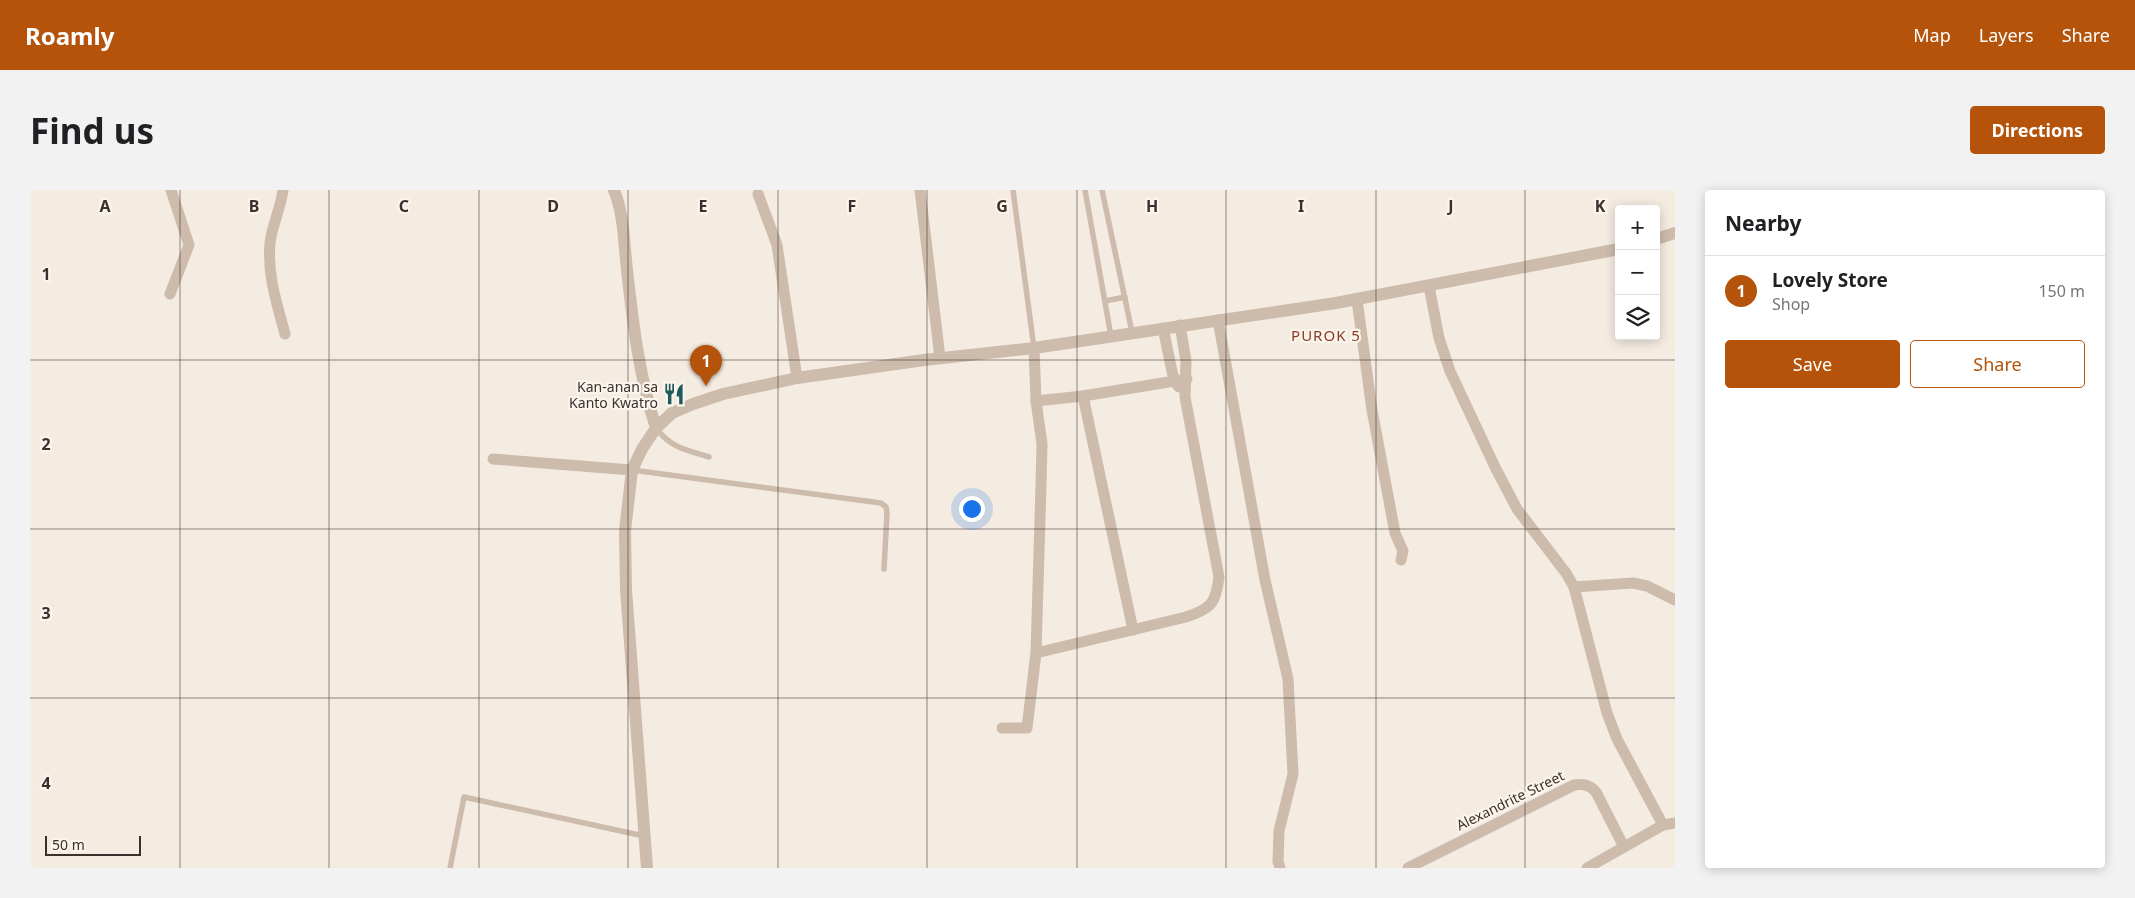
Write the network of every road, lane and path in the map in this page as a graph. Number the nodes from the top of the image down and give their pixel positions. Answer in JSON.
{"nodes":[{"id":1,"x":171,"y":190,"type":"edge"},
{"id":2,"x":283,"y":190,"type":"edge"},
{"id":3,"x":614,"y":190,"type":"edge"},
{"id":4,"x":920,"y":190,"type":"edge"},
{"id":5,"x":1013,"y":190,"type":"edge"},
{"id":6,"x":1085,"y":190,"type":"edge"},
{"id":7,"x":1102,"y":190,"type":"edge"},
{"id":8,"x":758,"y":194,"type":"dead end"},
{"id":9,"x":1675,"y":233,"type":"edge"},
{"id":10,"x":1660,"y":238,"type":"edge"},
{"id":11,"x":1615,"y":250,"type":"edge"},
{"id":12,"x":1429,"y":286,"type":"junction"},
{"id":13,"x":170,"y":294,"type":"dead end"},
{"id":14,"x":1125,"y":297,"type":"junction"},
{"id":15,"x":1357,"y":300,"type":"junction"},
{"id":16,"x":1105,"y":301,"type":"junction"},
{"id":17,"x":1218,"y":320,"type":"junction"},
{"id":18,"x":1180,"y":325,"type":"junction"},
{"id":19,"x":1163,"y":328,"type":"junction"},
{"id":20,"x":1132,"y":332,"type":"junction"},
{"id":21,"x":285,"y":334,"type":"dead end"},
{"id":22,"x":1111,"y":336,"type":"junction"},
{"id":23,"x":1034,"y":348,"type":"junction"},
{"id":24,"x":940,"y":358,"type":"junction"},
{"id":25,"x":797,"y":378,"type":"junction"},
{"id":26,"x":1187,"y":379,"type":"junction"},
{"id":27,"x":1174,"y":381,"type":"junction"},
{"id":28,"x":1083,"y":396,"type":"junction"},
{"id":29,"x":1185,"y":396,"type":"junction"},
{"id":30,"x":1036,"y":401,"type":"junction"},
{"id":31,"x":656,"y":428,"type":"junction"},
{"id":32,"x":709,"y":457,"type":"dead end"},
{"id":33,"x":493,"y":459,"type":"dead end"},
{"id":34,"x":632,"y":470,"type":"junction"},
{"id":35,"x":1401,"y":560,"type":"dead end"},
{"id":36,"x":884,"y":569,"type":"dead end"},
{"id":37,"x":1574,"y":587,"type":"junction"},
{"id":38,"x":1675,"y":600,"type":"edge"},
{"id":39,"x":1133,"y":630,"type":"junction"},
{"id":40,"x":1036,"y":653,"type":"junction"},
{"id":41,"x":1002,"y":728,"type":"dead end"},
{"id":42,"x":1675,"y":823,"type":"edge"},
{"id":43,"x":1663,"y":826,"type":"junction"},
{"id":44,"x":644,"y":836,"type":"junction"},
{"id":45,"x":1624,"y":847,"type":"junction"},
{"id":46,"x":450,"y":868,"type":"edge"},
{"id":47,"x":647,"y":868,"type":"edge"},
{"id":48,"x":1280,"y":868,"type":"edge"},
{"id":49,"x":1408,"y":868,"type":"edge"},
{"id":50,"x":1587,"y":868,"type":"edge"}],
"edges":[{"from":1,"to":13,"type":"street"},
{"from":2,"to":21,"type":"street"},
{"from":3,"to":31,"type":"street"},
{"from":4,"to":24,"type":"street"},
{"from":5,"to":23,"type":"lane"},
{"from":6,"to":16,"type":"lane"},
{"from":7,"to":14,"type":"lane"},
{"from":8,"to":25,"type":"street"},
{"from":9,"to":10,"type":"street"},
{"from":11,"to":12,"type":"street"},
{"from":12,"to":15,"type":"street"},
{"from":12,"to":37,"type":"street"},
{"from":14,"to":16,"type":"lane"},
{"from":14,"to":20,"type":"lane"},
{"from":15,"to":17,"type":"street"},
{"from":15,"to":35,"type":"street"},
{"from":16,"to":22,"type":"lane"},
{"from":17,"to":18,"type":"street"},
{"from":17,"to":48,"type":"street"},
{"from":18,"to":19,"type":"street"},
{"from":18,"to":26,"type":"street"},
{"from":19,"to":20,"type":"street"},
{"from":19,"to":27,"type":"street"},
{"from":20,"to":22,"type":"street"},
{"from":22,"to":23,"type":"street"},
{"from":23,"to":24,"type":"street"},
{"from":23,"to":30,"type":"street"},
{"from":24,"to":25,"type":"street"},
{"from":25,"to":31,"type":"street"},
{"from":26,"to":27,"type":"street"},
{"from":26,"to":29,"type":"street"},
{"from":27,"to":28,"type":"street"},
{"from":27,"to":29,"type":"street"},
{"from":28,"to":30,"type":"street"},
{"from":28,"to":39,"type":"street"},
{"from":29,"to":39,"type":"street"},
{"from":30,"to":40,"type":"street"},
{"from":31,"to":32,"type":"lane"},
{"from":31,"to":34,"type":"street"},
{"from":33,"to":34,"type":"street"},
{"from":34,"to":36,"type":"lane"},
{"from":34,"to":44,"type":"street"},
{"from":37,"to":38,"type":"street"},
{"from":37,"to":43,"type":"street"},
{"from":39,"to":40,"type":"street"},
{"from":40,"to":41,"type":"street"},
{"from":42,"to":43,"type":"street"},
{"from":43,"to":45,"type":"street"},
{"from":44,"to":46,"type":"lane"},
{"from":44,"to":47,"type":"street"},
{"from":45,"to":49,"type":"street","name":"Alexandrite Street"},
{"from":45,"to":50,"type":"street"}]}
